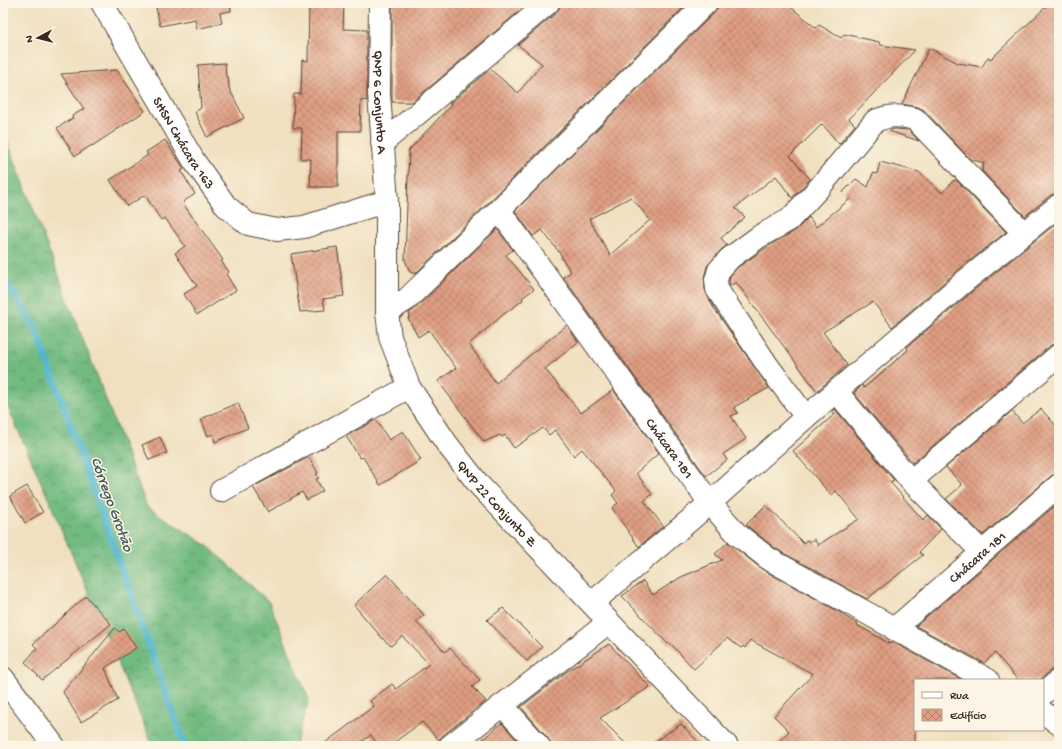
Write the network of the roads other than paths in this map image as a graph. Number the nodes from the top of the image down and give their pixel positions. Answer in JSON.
{"nodes":[{"id":1,"x":102,"y":3,"type":"edge"},
{"id":2,"x":380,"y":3,"type":"edge"},
{"id":3,"x":548,"y":3,"type":"edge"},
{"id":4,"x":706,"y":3,"type":"edge"},
{"id":5,"x":382,"y":142,"type":"junction"},
{"id":6,"x":387,"y":202,"type":"junction"},
{"id":7,"x":1059,"y":205,"type":"edge"},
{"id":8,"x":499,"y":210,"type":"junction"},
{"id":9,"x":1024,"y":233,"type":"junction"},
{"id":10,"x":387,"y":312,"type":"junction"},
{"id":11,"x":1059,"y":355,"type":"edge"},
{"id":12,"x":409,"y":387,"type":"junction"},
{"id":13,"x":836,"y":392,"type":"junction"},
{"id":14,"x":806,"y":417,"type":"junction"},
{"id":15,"x":911,"y":481,"type":"junction"},
{"id":16,"x":1059,"y":485,"type":"edge"},
{"id":17,"x":222,"y":491,"type":"dead end"},
{"id":18,"x":710,"y":503,"type":"junction"},
{"id":19,"x":982,"y":552,"type":"junction"},
{"id":20,"x":592,"y":603,"type":"junction"},
{"id":21,"x":609,"y":622,"type":"junction"},
{"id":22,"x":894,"y":629,"type":"junction"},
{"id":23,"x":3,"y":678,"type":"edge"},
{"id":24,"x":986,"y":679,"type":"edge"},
{"id":25,"x":1059,"y":680,"type":"edge"},
{"id":26,"x":1044,"y":693,"type":"edge"},
{"id":27,"x":502,"y":705,"type":"junction"},
{"id":28,"x":1044,"y":713,"type":"edge"},
{"id":29,"x":1059,"y":724,"type":"edge"},
{"id":30,"x":54,"y":746,"type":"edge"},
{"id":31,"x":450,"y":746,"type":"edge"},
{"id":32,"x":539,"y":746,"type":"edge"},
{"id":33,"x":728,"y":746,"type":"edge"}],
"edges":[{"from":1,"to":6,"type":"street","name":"SHSN Chácara 163"},
{"from":2,"to":5,"type":"street","name":"QNP 6 Conjunto A"},
{"from":3,"to":5,"type":"street"},
{"from":4,"to":8,"type":"street"},
{"from":5,"to":6,"type":"street","name":"QNP 6 Conjunto A"},
{"from":6,"to":10,"type":"street","name":"QNP 22 Conjunto Z"},
{"from":7,"to":9,"type":"street"},
{"from":8,"to":10,"type":"street"},
{"from":8,"to":18,"type":"street","name":"Chácara 181"},
{"from":9,"to":13,"type":"street"},
{"from":9,"to":14,"type":"street"},
{"from":10,"to":12,"type":"street","name":"QNP 22 Conjunto Z"},
{"from":11,"to":15,"type":"street"},
{"from":12,"to":17,"type":"street"},
{"from":12,"to":20,"type":"street","name":"QNP 22 Conjunto Z"},
{"from":13,"to":14,"type":"street"},
{"from":13,"to":15,"type":"street"},
{"from":14,"to":18,"type":"street"},
{"from":15,"to":19,"type":"street"},
{"from":16,"to":19,"type":"street","name":"Chácara 181"},
{"from":18,"to":20,"type":"street"},
{"from":18,"to":22,"type":"street","name":"Chácara 181"},
{"from":19,"to":22,"type":"street","name":"Chácara 181"},
{"from":20,"to":21,"type":"street","name":"QNP 22 Conjunto Z"},
{"from":21,"to":27,"type":"street"},
{"from":21,"to":33,"type":"street","name":"QNP 22 Conjunto Z"},
{"from":22,"to":24,"type":"street","name":"Chácara 181"},
{"from":23,"to":30,"type":"street"},
{"from":25,"to":26,"type":"street"},
{"from":27,"to":31,"type":"street"},
{"from":27,"to":32,"type":"street"},
{"from":28,"to":29,"type":"street"}]}
